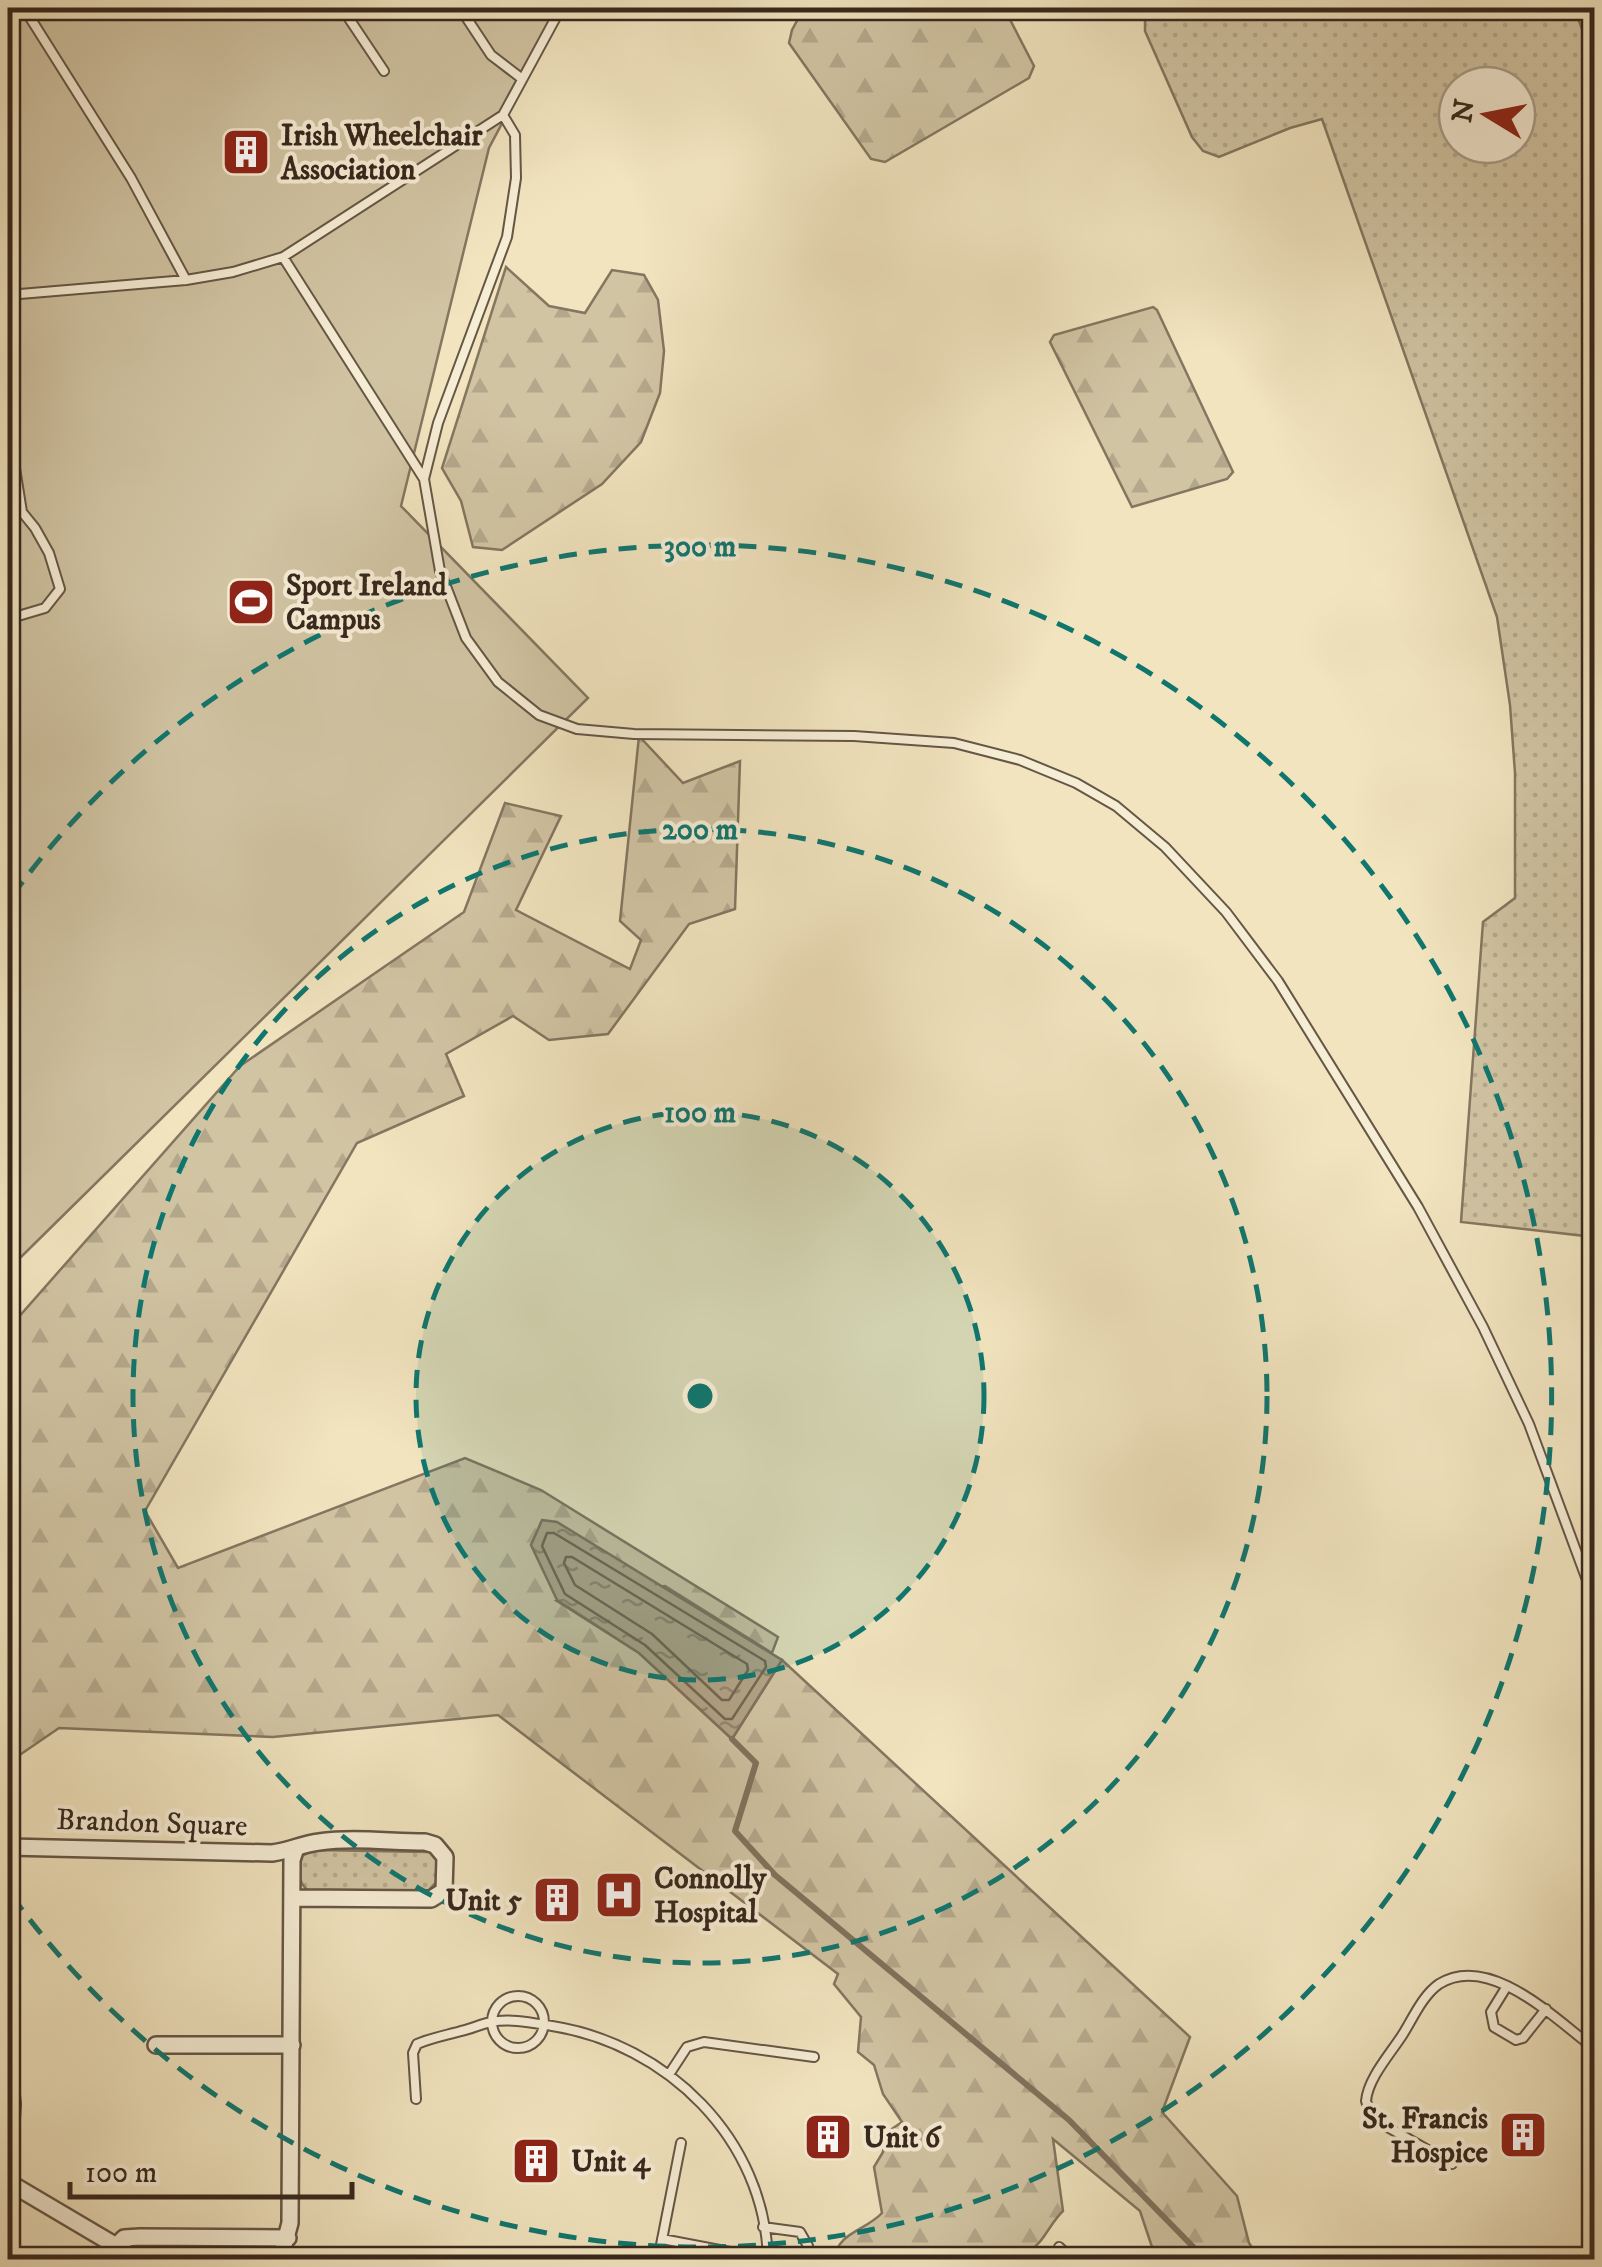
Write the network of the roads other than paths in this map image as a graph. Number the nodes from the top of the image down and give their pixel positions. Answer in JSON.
{"nodes":[{"id":1,"x":24,"y":8,"type":"edge"},
{"id":2,"x":356,"y":8,"type":"edge"},
{"id":3,"x":460,"y":8,"type":"edge"},
{"id":4,"x":561,"y":8,"type":"edge"},
{"id":5,"x":384,"y":71,"type":"dead end"},
{"id":6,"x":521,"y":78,"type":"junction"},
{"id":7,"x":503,"y":114,"type":"junction"},
{"id":8,"x":283,"y":257,"type":"junction"},
{"id":9,"x":186,"y":280,"type":"junction"},
{"id":10,"x":8,"y":296,"type":"edge"},
{"id":11,"x":8,"y":424,"type":"edge"},
{"id":12,"x":424,"y":479,"type":"junction"},
{"id":13,"x":8,"y":619,"type":"edge"},
{"id":14,"x":1594,"y":1599,"type":"edge"},
{"id":15,"x":8,"y":1847,"type":"edge"},
{"id":16,"x":295,"y":1850,"type":"junction"},
{"id":17,"x":292,"y":1898,"type":"junction"},
{"id":18,"x":1507,"y":1986,"type":"junction"},
{"id":19,"x":1546,"y":2010,"type":"junction"},
{"id":20,"x":492,"y":2022,"type":"junction"},
{"id":21,"x":544,"y":2025,"type":"junction"},
{"id":22,"x":156,"y":2044,"type":"dead end"},
{"id":23,"x":292,"y":2045,"type":"junction"},
{"id":24,"x":1594,"y":2048,"type":"edge"},
{"id":25,"x":814,"y":2057,"type":"dead end"},
{"id":26,"x":8,"y":2071,"type":"edge"},
{"id":27,"x":670,"y":2074,"type":"junction"},
{"id":28,"x":416,"y":2099,"type":"dead end"},
{"id":29,"x":680,"y":2143,"type":"dead end"},
{"id":30,"x":8,"y":2163,"type":"edge"},
{"id":31,"x":1452,"y":2164,"type":"dead end"},
{"id":32,"x":8,"y":2182,"type":"edge"},
{"id":33,"x":763,"y":2227,"type":"junction"},
{"id":34,"x":288,"y":2238,"type":"junction"},
{"id":35,"x":662,"y":2239,"type":"junction"},
{"id":36,"x":116,"y":2246,"type":"junction"},
{"id":37,"x":1060,"y":2248,"type":"dead end"},
{"id":38,"x":768,"y":2259,"type":"edge"},
{"id":39,"x":140,"y":2260,"type":"edge"},
{"id":40,"x":280,"y":2260,"type":"edge"},
{"id":41,"x":658,"y":2260,"type":"edge"},
{"id":42,"x":804,"y":2260,"type":"edge"},
{"id":43,"x":1073,"y":2260,"type":"edge"}],
"edges":[{"from":1,"to":9,"type":"lane"},
{"from":2,"to":5,"type":"lane"},
{"from":3,"to":6,"type":"lane"},
{"from":4,"to":6,"type":"lane"},
{"from":6,"to":7,"type":"lane"},
{"from":7,"to":8,"type":"lane"},
{"from":7,"to":12,"type":"lane"},
{"from":8,"to":9,"type":"lane"},
{"from":8,"to":12,"type":"lane"},
{"from":9,"to":10,"type":"lane"},
{"from":11,"to":13,"type":"lane"},
{"from":12,"to":14,"type":"lane"},
{"from":15,"to":16,"type":"street","name":"Brandon Square"},
{"from":16,"to":17,"type":"street"},
{"from":16,"to":17,"type":"street","name":"Brandon Square"},
{"from":17,"to":23,"type":"street"},
{"from":18,"to":19,"type":"lane"},
{"from":18,"to":19,"type":"lane"},
{"from":18,"to":31,"type":"lane"},
{"from":19,"to":24,"type":"lane"},
{"from":20,"to":21,"type":"lane"},
{"from":20,"to":21,"type":"lane"},
{"from":20,"to":21,"type":"lane"},
{"from":20,"to":28,"type":"lane"},
{"from":21,"to":27,"type":"lane"},
{"from":22,"to":23,"type":"street"},
{"from":23,"to":34,"type":"street"},
{"from":25,"to":27,"type":"lane"},
{"from":26,"to":30,"type":"street"},
{"from":27,"to":33,"type":"lane"},
{"from":29,"to":35,"type":"lane"},
{"from":32,"to":36,"type":"street"},
{"from":33,"to":38,"type":"lane"},
{"from":33,"to":42,"type":"lane"},
{"from":34,"to":36,"type":"street"},
{"from":34,"to":40,"type":"street"},
{"from":35,"to":38,"type":"lane"},
{"from":35,"to":41,"type":"lane"},
{"from":36,"to":39,"type":"street"},
{"from":37,"to":43,"type":"lane"}]}
